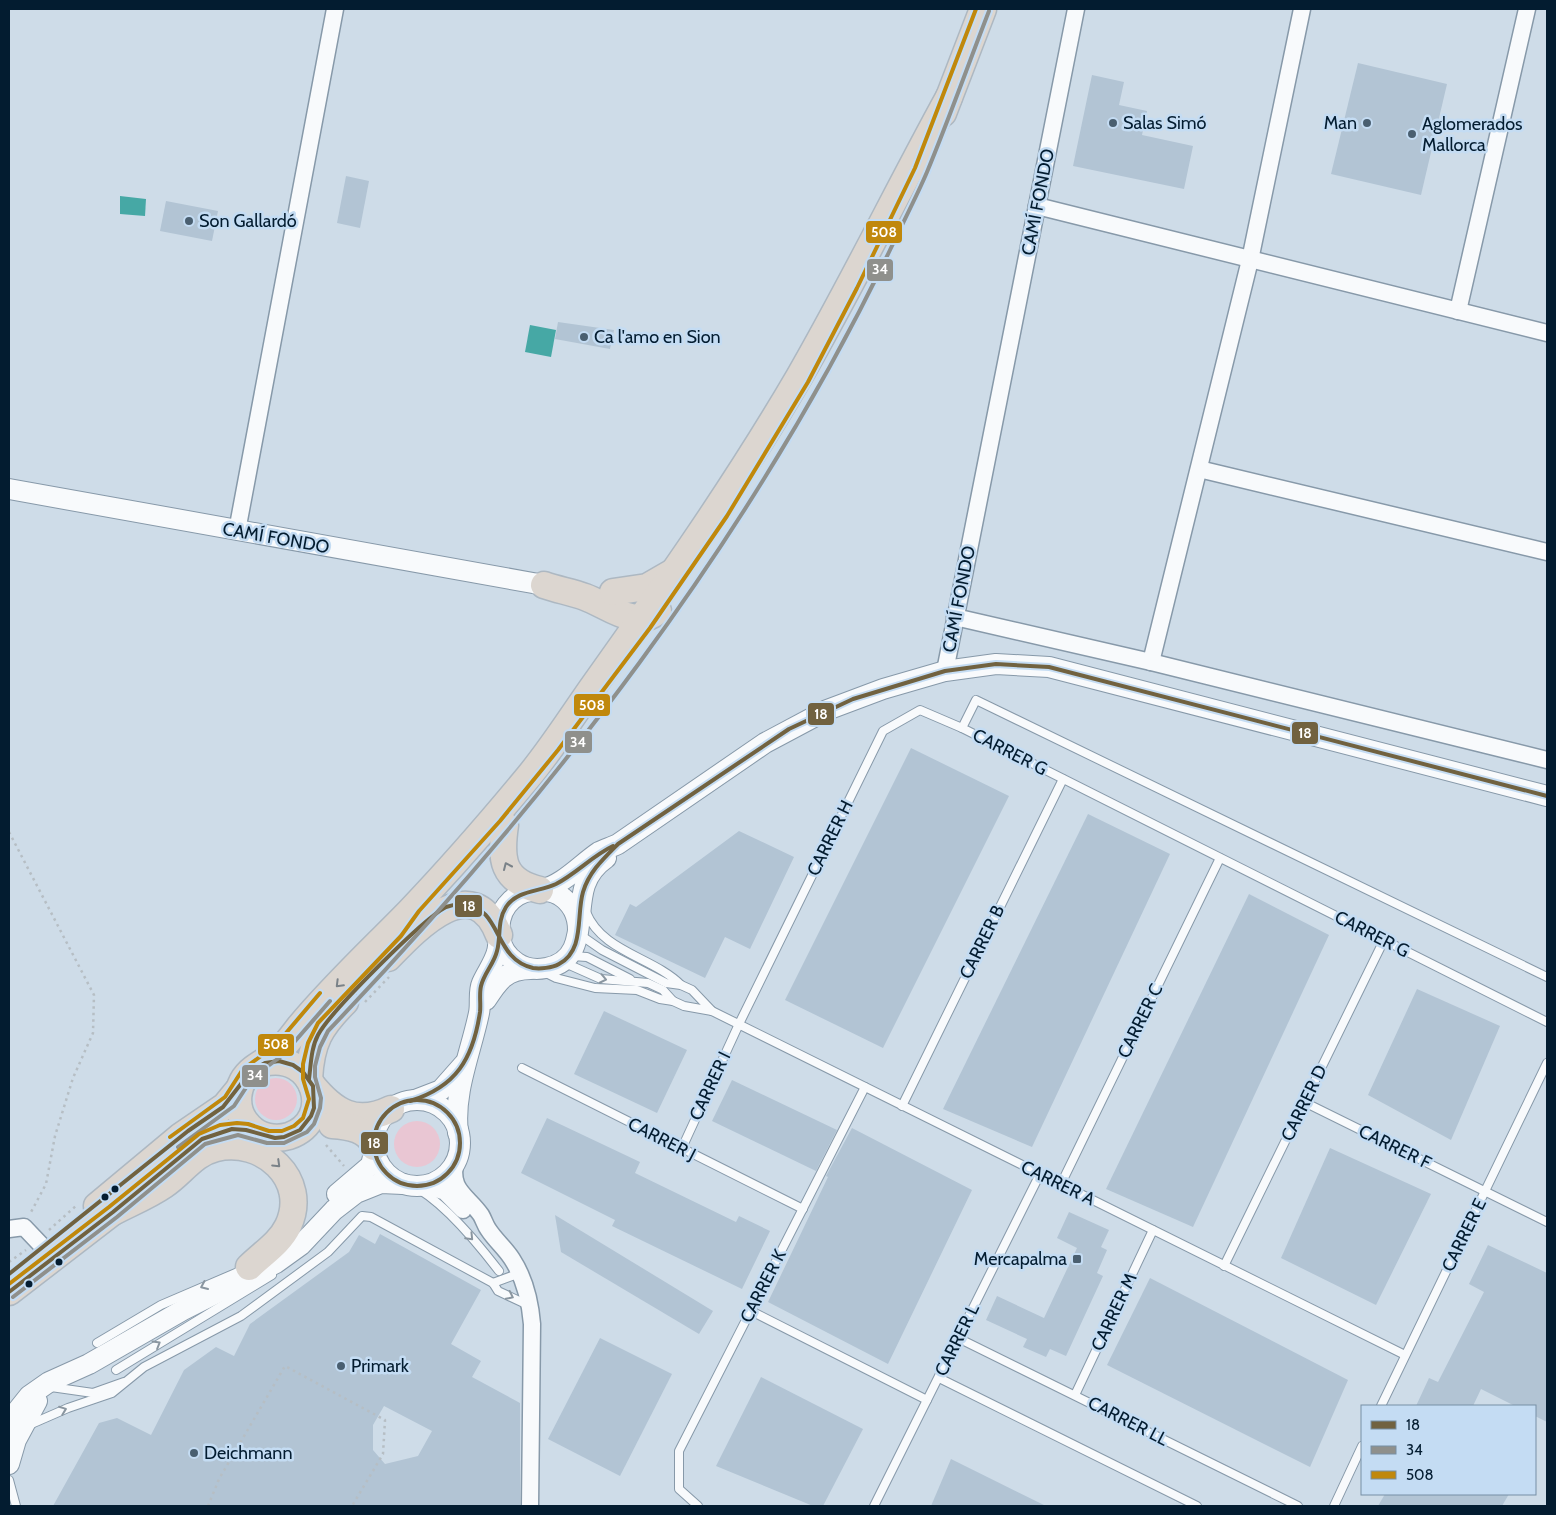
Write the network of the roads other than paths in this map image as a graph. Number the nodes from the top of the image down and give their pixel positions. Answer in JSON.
{"nodes":[{"id":1,"x":335,"y":9,"type":"edge"},
{"id":2,"x":983,"y":9,"type":"edge"},
{"id":3,"x":1076,"y":9,"type":"edge"},
{"id":4,"x":1302,"y":9,"type":"edge"},
{"id":5,"x":1528,"y":9,"type":"edge"},
{"id":6,"x":949,"y":97,"type":"junction"},
{"id":7,"x":1037,"y":206,"type":"junction"},
{"id":8,"x":1250,"y":260,"type":"junction"},
{"id":9,"x":1458,"y":312,"type":"junction"},
{"id":10,"x":1547,"y":333,"type":"edge"},
{"id":11,"x":813,"y":385,"type":"junction"},
{"id":12,"x":1199,"y":469,"type":"junction"},
{"id":13,"x":9,"y":489,"type":"edge"},
{"id":14,"x":237,"y":531,"type":"junction"},
{"id":15,"x":1547,"y":552,"type":"edge"},
{"id":16,"x":682,"y":563,"type":"junction"},
{"id":17,"x":544,"y":585,"type":"joint"},
{"id":18,"x":605,"y":597,"type":"junction"},
{"id":19,"x":955,"y":617,"type":"junction"},
{"id":20,"x":637,"y":627,"type":"junction"},
{"id":21,"x":1151,"y":662,"type":"junction"},
{"id":22,"x":946,"y":671,"type":"junction"},
{"id":23,"x":962,"y":728,"type":"junction"},
{"id":24,"x":556,"y":751,"type":"junction"},
{"id":25,"x":1547,"y":760,"type":"edge"},
{"id":26,"x":1063,"y":779,"type":"junction"},
{"id":27,"x":1547,"y":796,"type":"edge"},
{"id":28,"x":505,"y":825,"type":"junction"},
{"id":29,"x":618,"y":844,"type":"junction"},
{"id":30,"x":1220,"y":858,"type":"junction"},
{"id":31,"x":540,"y":890,"type":"junction"},
{"id":32,"x":582,"y":897,"type":"junction"},
{"id":33,"x":578,"y":930,"type":"junction"},
{"id":34,"x":499,"y":935,"type":"junction"},
{"id":35,"x":406,"y":940,"type":"junction"},
{"id":36,"x":1384,"y":940,"type":"junction"},
{"id":37,"x":561,"y":963,"type":"junction"},
{"id":38,"x":533,"y":969,"type":"junction"},
{"id":39,"x":1547,"y":977,"type":"edge"},
{"id":40,"x":641,"y":982,"type":"junction"},
{"id":41,"x":681,"y":985,"type":"junction"},
{"id":42,"x":673,"y":1001,"type":"junction"},
{"id":43,"x":480,"y":1010,"type":"junction"},
{"id":44,"x":712,"y":1011,"type":"junction"},
{"id":45,"x":1547,"y":1022,"type":"edge"},
{"id":46,"x":739,"y":1024,"type":"junction"},
{"id":47,"x":468,"y":1058,"type":"junction"},
{"id":48,"x":263,"y":1063,"type":"junction"},
{"id":49,"x":1547,"y":1063,"type":"edge"},
{"id":50,"x":522,"y":1068,"type":"dead end"},
{"id":51,"x":311,"y":1082,"type":"junction"},
{"id":52,"x":865,"y":1087,"type":"junction"},
{"id":53,"x":239,"y":1089,"type":"junction"},
{"id":54,"x":1304,"y":1102,"type":"junction"},
{"id":55,"x":400,"y":1105,"type":"junction"},
{"id":56,"x":902,"y":1106,"type":"junction"},
{"id":57,"x":255,"y":1132,"type":"junction"},
{"id":58,"x":297,"y":1132,"type":"junction"},
{"id":59,"x":458,"y":1133,"type":"junction"},
{"id":60,"x":374,"y":1148,"type":"junction"},
{"id":61,"x":682,"y":1148,"type":"junction"},
{"id":62,"x":456,"y":1160,"type":"junction"},
{"id":63,"x":1040,"y":1174,"type":"junction"},
{"id":64,"x":1061,"y":1184,"type":"junction"},
{"id":65,"x":413,"y":1185,"type":"junction"},
{"id":66,"x":353,"y":1188,"type":"junction"},
{"id":67,"x":1485,"y":1191,"type":"junction"},
{"id":68,"x":803,"y":1209,"type":"junction"},
{"id":69,"x":113,"y":1212,"type":"junction"},
{"id":70,"x":336,"y":1221,"type":"dead end"},
{"id":71,"x":1547,"y":1222,"type":"edge"},
{"id":72,"x":9,"y":1228,"type":"edge"},
{"id":73,"x":488,"y":1230,"type":"junction"},
{"id":74,"x":1153,"y":1230,"type":"junction"},
{"id":75,"x":36,"y":1239,"type":"junction"},
{"id":76,"x":319,"y":1240,"type":"dead end"},
{"id":77,"x":1224,"y":1266,"type":"junction"},
{"id":78,"x":249,"y":1267,"type":"junction"},
{"id":79,"x":499,"y":1271,"type":"dead end"},
{"id":80,"x":520,"y":1273,"type":"junction"},
{"id":81,"x":19,"y":1276,"type":"edge"},
{"id":82,"x":493,"y":1283,"type":"junction"},
{"id":83,"x":9,"y":1292,"type":"edge"},
{"id":84,"x":219,"y":1292,"type":"junction"},
{"id":85,"x":530,"y":1306,"type":"junction"},
{"id":86,"x":751,"y":1311,"type":"junction"},
{"id":87,"x":958,"y":1338,"type":"junction"},
{"id":88,"x":97,"y":1343,"type":"dead end"},
{"id":89,"x":1405,"y":1355,"type":"junction"},
{"id":90,"x":116,"y":1370,"type":"dead end"},
{"id":91,"x":939,"y":1378,"type":"junction"},
{"id":92,"x":126,"y":1381,"type":"junction"},
{"id":93,"x":44,"y":1386,"type":"junction"},
{"id":94,"x":1075,"y":1395,"type":"junction"},
{"id":95,"x":927,"y":1400,"type":"junction"},
{"id":96,"x":1381,"y":1405,"type":"edge"},
{"id":97,"x":14,"y":1427,"type":"edge"},
{"id":98,"x":1361,"y":1448,"type":"edge"},
{"id":99,"x":9,"y":1464,"type":"edge"},
{"id":100,"x":9,"y":1480,"type":"edge"},
{"id":101,"x":16,"y":1506,"type":"edge"},
{"id":102,"x":530,"y":1506,"type":"edge"},
{"id":103,"x":698,"y":1506,"type":"edge"},
{"id":104,"x":874,"y":1506,"type":"edge"},
{"id":105,"x":1197,"y":1506,"type":"edge"},
{"id":106,"x":1298,"y":1506,"type":"edge"},
{"id":107,"x":1334,"y":1506,"type":"edge"}],
"edges":[{"from":1,"to":14,"type":"street"},
{"from":2,"to":6,"type":"highway"},
{"from":3,"to":7,"type":"street","name":"CAMÍ FONDO"},
{"from":4,"to":8,"type":"street"},
{"from":5,"to":9,"type":"street"},
{"from":6,"to":11,"type":"highway"},
{"from":6,"to":16,"type":"highway"},
{"from":7,"to":8,"type":"street"},
{"from":7,"to":19,"type":"street","name":"CAMÍ FONDO"},
{"from":8,"to":9,"type":"street"},
{"from":8,"to":12,"type":"street"},
{"from":9,"to":10,"type":"street"},
{"from":11,"to":20,"type":"highway"},
{"from":11,"to":24,"type":"highway"},
{"from":12,"to":15,"type":"street"},
{"from":12,"to":21,"type":"street"},
{"from":13,"to":14,"type":"street","name":"CAMÍ FONDO"},
{"from":14,"to":17,"type":"street","name":"CAMÍ FONDO"},
{"from":16,"to":18,"type":"highway"},
{"from":16,"to":20,"type":"highway"},
{"from":17,"to":18,"type":"highway"},
{"from":18,"to":20,"type":"highway"},
{"from":18,"to":24,"type":"highway"},
{"from":19,"to":21,"type":"street"},
{"from":19,"to":22,"type":"street","name":"CAMÍ FONDO"},
{"from":20,"to":24,"type":"highway"},
{"from":21,"to":25,"type":"street"},
{"from":22,"to":27,"type":"street","name":"CAMÍ FONDO"},
{"from":22,"to":29,"type":"street"},
{"from":23,"to":26,"type":"lane","name":"CARRER G"},
{"from":23,"to":39,"type":"lane","name":"CARRER G"},
{"from":23,"to":46,"type":"lane","name":"CARRER H"},
{"from":24,"to":28,"type":"highway"},
{"from":24,"to":48,"type":"highway","one_way":true},
{"from":26,"to":30,"type":"lane","name":"CARRER G"},
{"from":26,"to":56,"type":"lane","name":"CARRER B"},
{"from":31,"to":28,"type":"highway","one_way":true},
{"from":28,"to":35,"type":"highway"},
{"from":29,"to":31,"type":"street"},
{"from":29,"to":32,"type":"street"},
{"from":30,"to":36,"type":"lane","name":"CARRER G"},
{"from":30,"to":64,"type":"lane","name":"CARRER C"},
{"from":31,"to":33,"type":"street"},
{"from":31,"to":34,"type":"street"},
{"from":32,"to":33,"type":"street"},
{"from":32,"to":41,"type":"lane"},
{"from":33,"to":37,"type":"street"},
{"from":33,"to":41,"type":"lane"},
{"from":34,"to":35,"type":"highway"},
{"from":34,"to":38,"type":"street"},
{"from":34,"to":43,"type":"street"},
{"from":35,"to":51,"type":"highway"},
{"from":36,"to":45,"type":"lane","name":"CARRER G"},
{"from":36,"to":54,"type":"lane","name":"CARRER D"},
{"from":37,"to":38,"type":"street"},
{"from":37,"to":40,"type":"lane","one_way":true},
{"from":37,"to":40,"type":"lane"},
{"from":38,"to":42,"type":"lane"},
{"from":38,"to":43,"type":"street"},
{"from":40,"to":42,"type":"lane"},
{"from":41,"to":44,"type":"lane"},
{"from":42,"to":44,"type":"lane"},
{"from":43,"to":47,"type":"street"},
{"from":44,"to":46,"type":"lane","name":"CARRER A"},
{"from":46,"to":52,"type":"lane","name":"CARRER A"},
{"from":46,"to":61,"type":"lane","name":"CARRER I"},
{"from":47,"to":55,"type":"street"},
{"from":47,"to":59,"type":"street"},
{"from":48,"to":51,"type":"highway"},
{"from":48,"to":53,"type":"highway"},
{"from":49,"to":67,"type":"lane","name":"CARRER E"},
{"from":50,"to":61,"type":"lane","name":"CARRER J"},
{"from":51,"to":55,"type":"highway"},
{"from":51,"to":58,"type":"highway"},
{"from":52,"to":56,"type":"lane","name":"CARRER A"},
{"from":52,"to":68,"type":"lane","name":"CARRER K"},
{"from":53,"to":57,"type":"highway"},
{"from":53,"to":75,"type":"highway"},
{"from":54,"to":67,"type":"lane","name":"CARRER F"},
{"from":54,"to":77,"type":"lane","name":"CARRER D"},
{"from":55,"to":59,"type":"street"},
{"from":55,"to":60,"type":"street"},
{"from":56,"to":63,"type":"lane","name":"CARRER A"},
{"from":57,"to":58,"type":"highway"},
{"from":57,"to":69,"type":"highway"},
{"from":58,"to":60,"type":"highway"},
{"from":59,"to":62,"type":"street"},
{"from":60,"to":65,"type":"street"},
{"from":60,"to":66,"type":"street"},
{"from":61,"to":68,"type":"lane","name":"CARRER J"},
{"from":62,"to":65,"type":"street"},
{"from":62,"to":73,"type":"street"},
{"from":63,"to":64,"type":"lane","name":"CARRER A"},
{"from":63,"to":87,"type":"lane","name":"CARRER L"},
{"from":64,"to":74,"type":"lane","name":"CARRER A"},
{"from":65,"to":66,"type":"street"},
{"from":65,"to":73,"type":"street"},
{"from":65,"to":79,"type":"lane","one_way":true},
{"from":66,"to":70,"type":"lane"},
{"from":66,"to":78,"type":"street"},
{"from":66,"to":84,"type":"street"},
{"from":67,"to":71,"type":"lane","name":"CARRER F"},
{"from":67,"to":89,"type":"lane","name":"CARRER E"},
{"from":68,"to":86,"type":"lane","name":"CARRER K"},
{"from":69,"to":78,"type":"highway","one_way":true},
{"from":69,"to":81,"type":"highway"},
{"from":72,"to":75,"type":"street"},
{"from":73,"to":80,"type":"street"},
{"from":74,"to":77,"type":"lane","name":"CARRER A"},
{"from":74,"to":94,"type":"lane","name":"CARRER M"},
{"from":75,"to":81,"type":"highway"},
{"from":90,"to":76,"type":"lane","one_way":true},
{"from":77,"to":89,"type":"lane","name":"CARRER A"},
{"from":78,"to":84,"type":"street"},
{"from":78,"to":88,"type":"lane","one_way":true},
{"from":80,"to":82,"type":"lane"},
{"from":80,"to":85,"type":"street"},
{"from":81,"to":83,"type":"highway"},
{"from":82,"to":85,"type":"lane","one_way":true},
{"from":82,"to":92,"type":"lane"},
{"from":84,"to":93,"type":"street"},
{"from":85,"to":102,"type":"street"},
{"from":86,"to":95,"type":"lane"},
{"from":86,"to":103,"type":"lane","name":"CARRER K"},
{"from":87,"to":91,"type":"lane","name":"CARRER L"},
{"from":87,"to":94,"type":"lane","name":"CARRER LL"},
{"from":89,"to":96,"type":"lane","name":"CARRER E"},
{"from":91,"to":95,"type":"lane","name":"CARRER L"},
{"from":91,"to":105,"type":"lane"},
{"from":92,"to":93,"type":"lane"},
{"from":97,"to":92,"type":"lane","one_way":true},
{"from":93,"to":97,"type":"street"},
{"from":94,"to":106,"type":"lane","name":"CARRER LL"},
{"from":95,"to":104,"type":"lane","name":"CARRER L"},
{"from":97,"to":99,"type":"street"},
{"from":98,"to":107,"type":"lane"},
{"from":100,"to":101,"type":"lane"}]}
